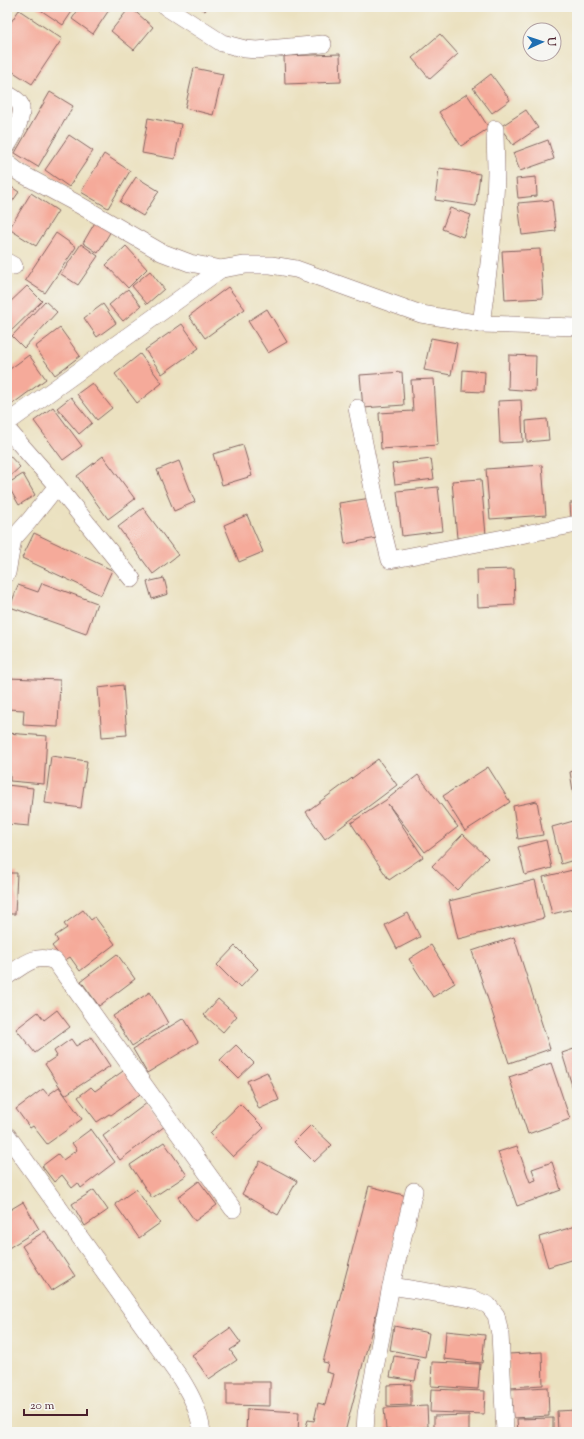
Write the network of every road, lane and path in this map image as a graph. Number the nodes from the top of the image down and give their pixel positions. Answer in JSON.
{"nodes":[{"id":1,"x":166,"y":7,"type":"edge"},
{"id":2,"x":323,"y":44,"type":"dead end"},
{"id":3,"x":7,"y":94,"type":"edge"},
{"id":4,"x":495,"y":129,"type":"dead end"},
{"id":5,"x":7,"y":146,"type":"edge"},
{"id":6,"x":7,"y":163,"type":"edge"},
{"id":7,"x":221,"y":269,"type":"junction"},
{"id":8,"x":481,"y":324,"type":"junction"},
{"id":9,"x":577,"y":327,"type":"edge"},
{"id":10,"x":357,"y":408,"type":"dead end"},
{"id":11,"x":7,"y":423,"type":"edge"},
{"id":12,"x":7,"y":429,"type":"edge"},
{"id":13,"x":57,"y":486,"type":"junction"},
{"id":14,"x":577,"y":524,"type":"edge"},
{"id":15,"x":7,"y":573,"type":"edge"},
{"id":16,"x":132,"y":579,"type":"dead end"},
{"id":17,"x":7,"y":976,"type":"edge"},
{"id":18,"x":7,"y":1135,"type":"edge"},
{"id":19,"x":414,"y":1191,"type":"dead end"},
{"id":20,"x":233,"y":1209,"type":"dead end"},
{"id":21,"x":391,"y":1286,"type":"junction"},
{"id":22,"x":202,"y":1432,"type":"edge"},
{"id":23,"x":365,"y":1432,"type":"edge"},
{"id":24,"x":505,"y":1432,"type":"edge"}],
"edges":[{"from":1,"to":2,"type":"street"},
{"from":3,"to":5,"type":"street"},
{"from":4,"to":8,"type":"street"},
{"from":6,"to":7,"type":"street"},
{"from":7,"to":8,"type":"street"},
{"from":7,"to":11,"type":"street"},
{"from":8,"to":9,"type":"street"},
{"from":10,"to":14,"type":"street"},
{"from":12,"to":13,"type":"street"},
{"from":13,"to":15,"type":"street"},
{"from":13,"to":16,"type":"street"},
{"from":17,"to":20,"type":"street"},
{"from":18,"to":22,"type":"street"},
{"from":19,"to":21,"type":"street"},
{"from":21,"to":23,"type":"street"},
{"from":21,"to":24,"type":"street"}]}
